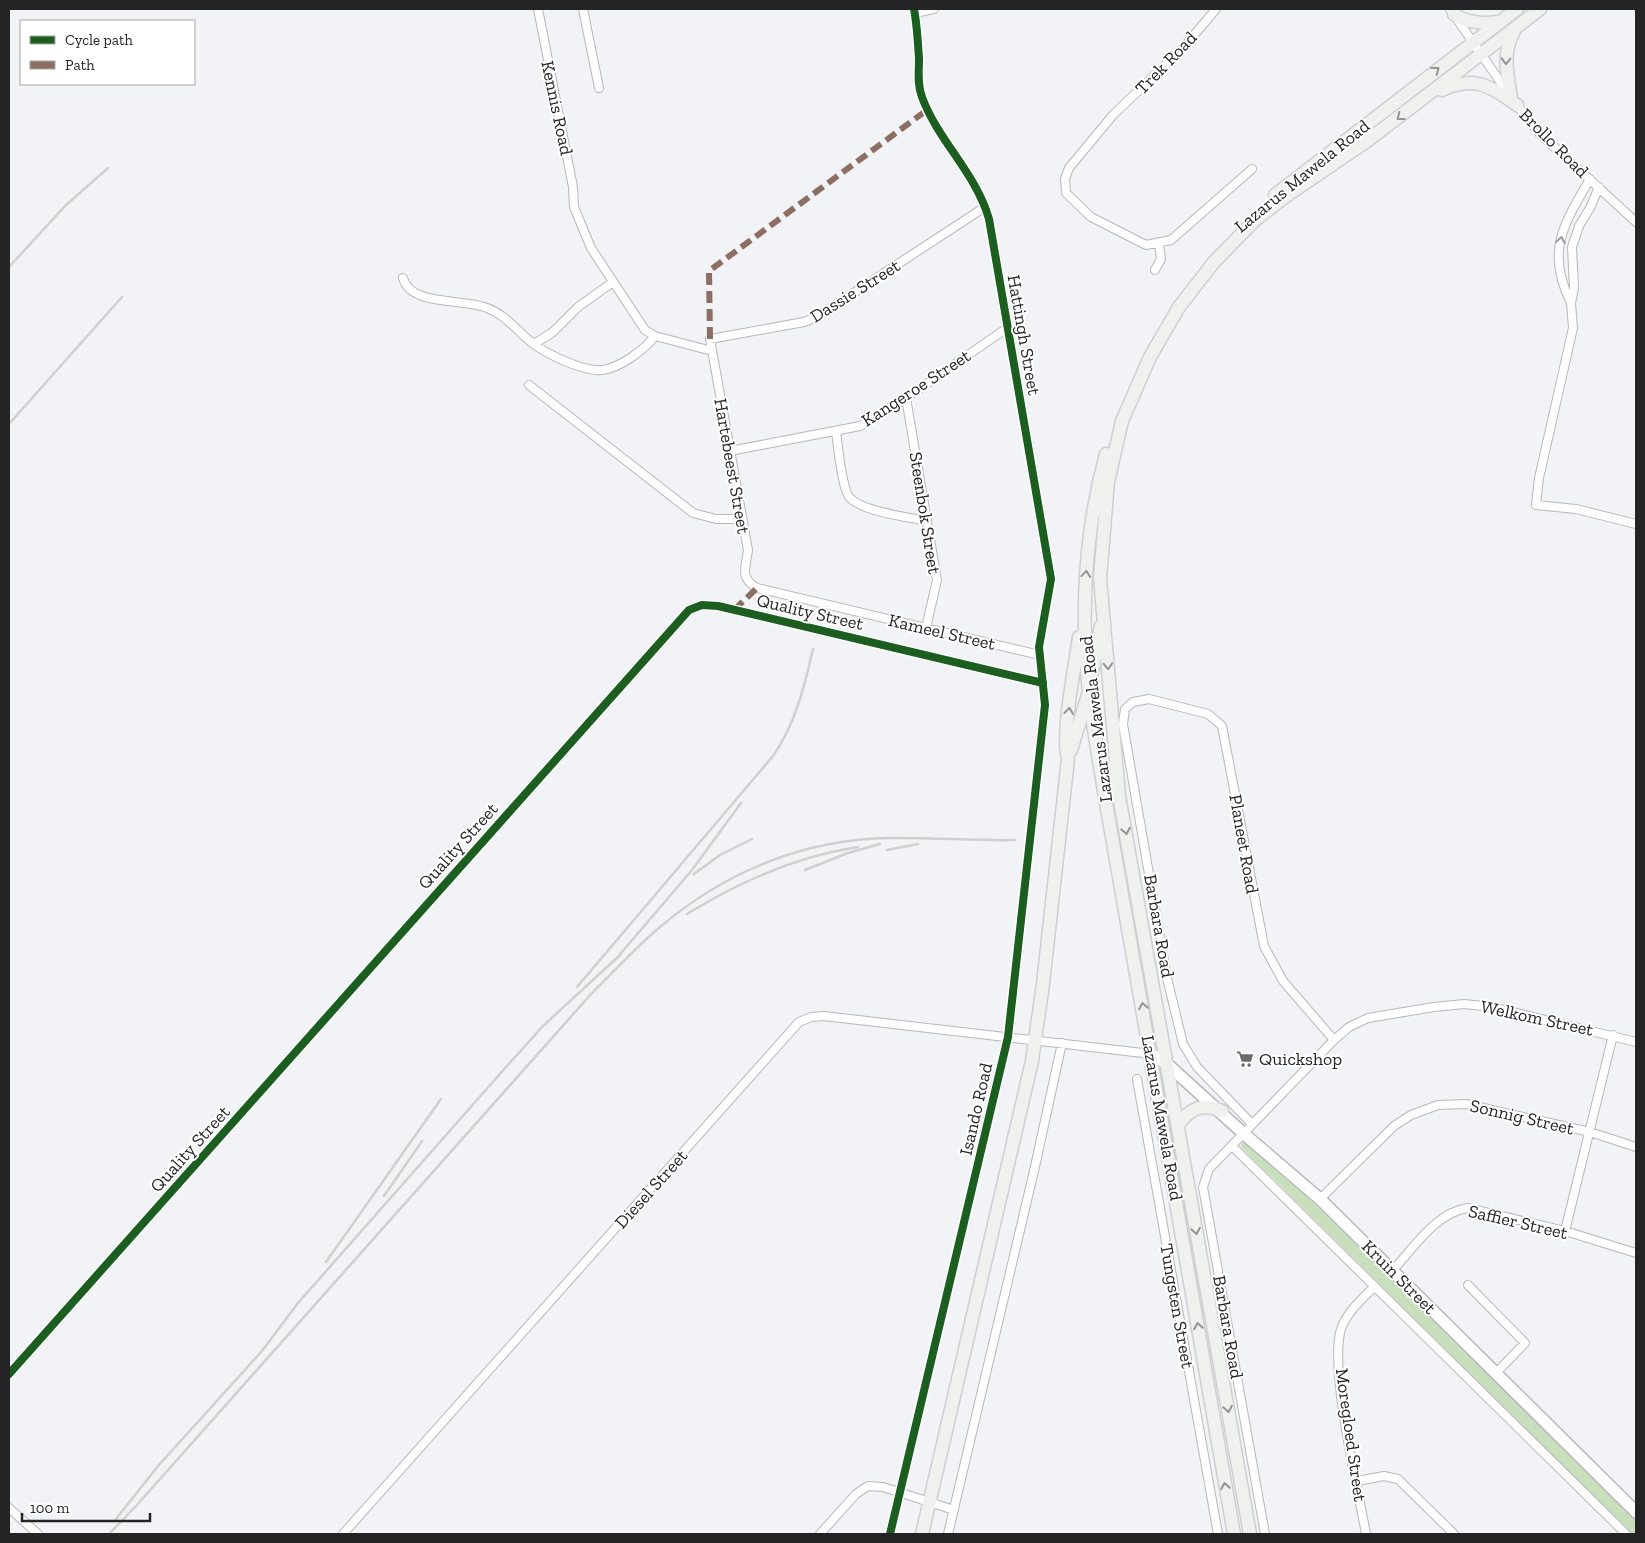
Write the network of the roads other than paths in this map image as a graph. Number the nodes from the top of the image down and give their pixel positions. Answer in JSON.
{"nodes":[{"id":1,"x":538,"y":9,"type":"edge"},
{"id":2,"x":583,"y":9,"type":"edge"},
{"id":3,"x":934,"y":9,"type":"edge"},
{"id":4,"x":1216,"y":9,"type":"edge"},
{"id":5,"x":1517,"y":9,"type":"edge"},
{"id":6,"x":1540,"y":9,"type":"edge"},
{"id":7,"x":915,"y":11,"type":"edge"},
{"id":8,"x":1452,"y":11,"type":"edge"},
{"id":9,"x":1499,"y":22,"type":"junction"},
{"id":10,"x":1517,"y":26,"type":"junction"},
{"id":11,"x":1472,"y":43,"type":"junction"},
{"id":12,"x":1480,"y":55,"type":"junction"},
{"id":13,"x":599,"y":88,"type":"dead end"},
{"id":14,"x":1422,"y":100,"type":"junction"},
{"id":15,"x":1514,"y":101,"type":"junction"},
{"id":16,"x":1252,"y":169,"type":"dead end"},
{"id":17,"x":1590,"y":179,"type":"junction"},
{"id":18,"x":1599,"y":187,"type":"junction"},
{"id":19,"x":985,"y":207,"type":"junction"},
{"id":20,"x":1636,"y":222,"type":"edge"},
{"id":21,"x":1159,"y":244,"type":"junction"},
{"id":22,"x":1155,"y":270,"type":"dead end"},
{"id":23,"x":403,"y":278,"type":"dead end"},
{"id":24,"x":612,"y":282,"type":"junction"},
{"id":25,"x":1571,"y":303,"type":"junction"},
{"id":26,"x":1007,"y":328,"type":"junction"},
{"id":27,"x":655,"y":336,"type":"junction"},
{"id":28,"x":710,"y":338,"type":"joint"},
{"id":29,"x":534,"y":344,"type":"junction"},
{"id":30,"x":712,"y":351,"type":"junction"},
{"id":31,"x":529,"y":384,"type":"dead end"},
{"id":32,"x":906,"y":398,"type":"junction"},
{"id":33,"x":836,"y":432,"type":"junction"},
{"id":34,"x":730,"y":451,"type":"junction"},
{"id":35,"x":742,"y":519,"type":"junction"},
{"id":36,"x":926,"y":521,"type":"junction"},
{"id":37,"x":1636,"y":524,"type":"edge"},
{"id":38,"x":757,"y":588,"type":"joint"},
{"id":39,"x":1085,"y":597,"type":"junction"},
{"id":40,"x":1102,"y":619,"type":"junction"},
{"id":41,"x":926,"y":628,"type":"junction"},
{"id":42,"x":1040,"y":655,"type":"junction"},
{"id":43,"x":1043,"y":683,"type":"junction"},
{"id":44,"x":1089,"y":692,"type":"junction"},
{"id":45,"x":1129,"y":705,"type":"joint"},
{"id":46,"x":1068,"y":759,"type":"junction"},
{"id":47,"x":1613,"y":1035,"type":"junction"},
{"id":48,"x":1008,"y":1037,"type":"junction"},
{"id":49,"x":1334,"y":1040,"type":"junction"},
{"id":50,"x":1035,"y":1041,"type":"junction"},
{"id":51,"x":1636,"y":1042,"type":"edge"},
{"id":52,"x":1062,"y":1043,"type":"junction"},
{"id":53,"x":1151,"y":1054,"type":"junction"},
{"id":54,"x":1166,"y":1063,"type":"junction"},
{"id":55,"x":1137,"y":1079,"type":"dead end"},
{"id":56,"x":1222,"y":1111,"type":"junction"},
{"id":57,"x":1252,"y":1124,"type":"junction"},
{"id":58,"x":1178,"y":1125,"type":"junction"},
{"id":59,"x":1590,"y":1132,"type":"junction"},
{"id":60,"x":1243,"y":1133,"type":"junction"},
{"id":61,"x":1232,"y":1146,"type":"junction"},
{"id":62,"x":1636,"y":1147,"type":"edge"},
{"id":63,"x":1320,"y":1199,"type":"junction"},
{"id":64,"x":1565,"y":1231,"type":"junction"},
{"id":65,"x":1636,"y":1253,"type":"edge"},
{"id":66,"x":1392,"y":1271,"type":"junction"},
{"id":67,"x":1468,"y":1285,"type":"dead end"},
{"id":68,"x":1374,"y":1286,"type":"junction"},
{"id":69,"x":1496,"y":1373,"type":"junction"},
{"id":70,"x":9,"y":1374,"type":"edge"},
{"id":71,"x":1357,"y":1481,"type":"junction"},
{"id":72,"x":900,"y":1494,"type":"junction"},
{"id":73,"x":930,"y":1503,"type":"junction"},
{"id":74,"x":9,"y":1508,"type":"edge"},
{"id":75,"x":954,"y":1510,"type":"junction"},
{"id":76,"x":1636,"y":1512,"type":"edge"},
{"id":77,"x":38,"y":1534,"type":"edge"},
{"id":78,"x":343,"y":1534,"type":"edge"},
{"id":79,"x":820,"y":1534,"type":"edge"},
{"id":80,"x":890,"y":1534,"type":"edge"},
{"id":81,"x":922,"y":1534,"type":"edge"},
{"id":82,"x":948,"y":1534,"type":"edge"},
{"id":83,"x":1218,"y":1534,"type":"edge"},
{"id":84,"x":1234,"y":1534,"type":"edge"},
{"id":85,"x":1250,"y":1534,"type":"edge"},
{"id":86,"x":1265,"y":1534,"type":"edge"},
{"id":87,"x":1366,"y":1534,"type":"edge"},
{"id":88,"x":1454,"y":1534,"type":"edge"},
{"id":89,"x":1626,"y":1534,"type":"edge"}],
"edges":[{"from":1,"to":24,"type":"street","name":"Kennis Road"},
{"from":2,"to":13,"type":"street"},
{"from":3,"to":7,"type":"street"},
{"from":4,"to":21,"type":"street","name":"Trek Road"},
{"from":5,"to":9,"type":"main road","name":"Lazarus Mawela Road"},
{"from":6,"to":10,"type":"main road"},
{"from":7,"to":19,"type":"street","name":"Hattingh Street"},
{"from":8,"to":9,"type":"main road"},
{"from":8,"to":11,"type":"street"},
{"from":9,"to":11,"type":"main road","name":"Lazarus Mawela Road"},
{"from":10,"to":12,"type":"main road"},
{"from":10,"to":15,"type":"main road","one_way":true},
{"from":11,"to":12,"type":"street"},
{"from":39,"to":11,"type":"main road","name":"Lazarus Mawela Road","one_way":true},
{"from":12,"to":14,"type":"main road","name":"Lazarus Mawela Road"},
{"from":12,"to":15,"type":"street","name":"Brollo Road"},
{"from":14,"to":15,"type":"main road"},
{"from":14,"to":40,"type":"main road","name":"Lazarus Mawela Road","one_way":true},
{"from":15,"to":17,"type":"street","name":"Brollo Road"},
{"from":16,"to":21,"type":"street"},
{"from":17,"to":18,"type":"street","name":"Brollo Road"},
{"from":25,"to":17,"type":"street","one_way":true},
{"from":18,"to":20,"type":"street","name":"Brollo Road"},
{"from":18,"to":25,"type":"street"},
{"from":19,"to":26,"type":"street","name":"Hattingh Street"},
{"from":19,"to":28,"type":"street","name":"Dassie Street"},
{"from":21,"to":22,"type":"street"},
{"from":23,"to":29,"type":"street"},
{"from":24,"to":27,"type":"street","name":"Kennis Road"},
{"from":24,"to":29,"type":"street"},
{"from":25,"to":37,"type":"street"},
{"from":26,"to":32,"type":"street","name":"Kangeroe Street"},
{"from":26,"to":42,"type":"street","name":"Hattingh Street"},
{"from":27,"to":29,"type":"street"},
{"from":27,"to":30,"type":"street"},
{"from":28,"to":30,"type":"street","name":"Hartebeest Street"},
{"from":30,"to":34,"type":"street","name":"Hartebeest Street"},
{"from":31,"to":35,"type":"street"},
{"from":32,"to":33,"type":"street","name":"Kangeroe Street"},
{"from":32,"to":36,"type":"street","name":"Steenbok Street"},
{"from":33,"to":34,"type":"street","name":"Kangeroe Street"},
{"from":33,"to":36,"type":"street"},
{"from":34,"to":35,"type":"street","name":"Hartebeest Street"},
{"from":35,"to":38,"type":"street","name":"Hartebeest Street"},
{"from":36,"to":41,"type":"street","name":"Steenbok Street"},
{"from":38,"to":41,"type":"street","name":"Kameel Street"},
{"from":39,"to":44,"type":"main road","name":"Lazarus Mawela Road"},
{"from":46,"to":39,"type":"main road","one_way":true},
{"from":40,"to":44,"type":"main road"},
{"from":40,"to":54,"type":"main road","name":"Lazarus Mawela Road","one_way":true},
{"from":41,"to":42,"type":"street","name":"Kameel Street"},
{"from":42,"to":43,"type":"street","name":"Hattingh Street"},
{"from":43,"to":48,"type":"street","name":"Isando Road"},
{"from":43,"to":70,"type":"street","name":"Quality Street"},
{"from":44,"to":46,"type":"main road"},
{"from":53,"to":44,"type":"main road","name":"Lazarus Mawela Road","one_way":true},
{"from":45,"to":49,"type":"street","name":"Planeet Road"},
{"from":45,"to":57,"type":"street","name":"Barbara Road"},
{"from":46,"to":50,"type":"main road"},
{"from":47,"to":49,"type":"street","name":"Welkom Street"},
{"from":47,"to":51,"type":"street","name":"Welkom Street"},
{"from":47,"to":59,"type":"street"},
{"from":48,"to":50,"type":"street","name":"Diesel Street"},
{"from":48,"to":72,"type":"street","name":"Isando Road"},
{"from":48,"to":78,"type":"street","name":"Diesel Street"},
{"from":49,"to":57,"type":"street","name":"Welkom Street"},
{"from":50,"to":52,"type":"street"},
{"from":50,"to":73,"type":"main road"},
{"from":52,"to":53,"type":"street"},
{"from":52,"to":75,"type":"street"},
{"from":53,"to":54,"type":"main road","name":"Kruin Street"},
{"from":84,"to":53,"type":"main road","name":"Lazarus Mawela Road","one_way":true},
{"from":54,"to":56,"type":"main road","name":"Kruin Street"},
{"from":54,"to":58,"type":"main road","name":"Lazarus Mawela Road"},
{"from":55,"to":83,"type":"street","name":"Tungsten Street"},
{"from":56,"to":58,"type":"main road"},
{"from":56,"to":60,"type":"main road","name":"Kruin Street"},
{"from":57,"to":60,"type":"street","name":"Welkom Street"},
{"from":58,"to":85,"type":"main road","name":"Lazarus Mawela Road","one_way":true},
{"from":59,"to":62,"type":"street","name":"Sonnig Street"},
{"from":59,"to":63,"type":"street","name":"Sonnig Street"},
{"from":59,"to":64,"type":"street"},
{"from":60,"to":61,"type":"street","name":"Barbara Road"},
{"from":60,"to":63,"type":"main road","name":"Kruin Street"},
{"from":61,"to":68,"type":"street","name":"Kruin Street"},
{"from":61,"to":86,"type":"street","name":"Barbara Road"},
{"from":63,"to":66,"type":"main road","name":"Kruin Street"},
{"from":64,"to":65,"type":"street","name":"Saffier Street"},
{"from":64,"to":66,"type":"street","name":"Saffier Street"},
{"from":66,"to":69,"type":"main road","name":"Kruin Street"},
{"from":67,"to":69,"type":"street"},
{"from":68,"to":71,"type":"street","name":"Moregloed Street"},
{"from":68,"to":89,"type":"street","name":"Kruin Street"},
{"from":69,"to":76,"type":"main road","name":"Kruin Street"},
{"from":71,"to":87,"type":"street","name":"Moregloed Street"},
{"from":71,"to":88,"type":"street"},
{"from":72,"to":73,"type":"street"},
{"from":72,"to":79,"type":"street"},
{"from":72,"to":80,"type":"street","name":"Isando Road"},
{"from":73,"to":75,"type":"street"},
{"from":73,"to":81,"type":"main road"},
{"from":74,"to":77,"type":"street"},
{"from":75,"to":82,"type":"street"}]}
